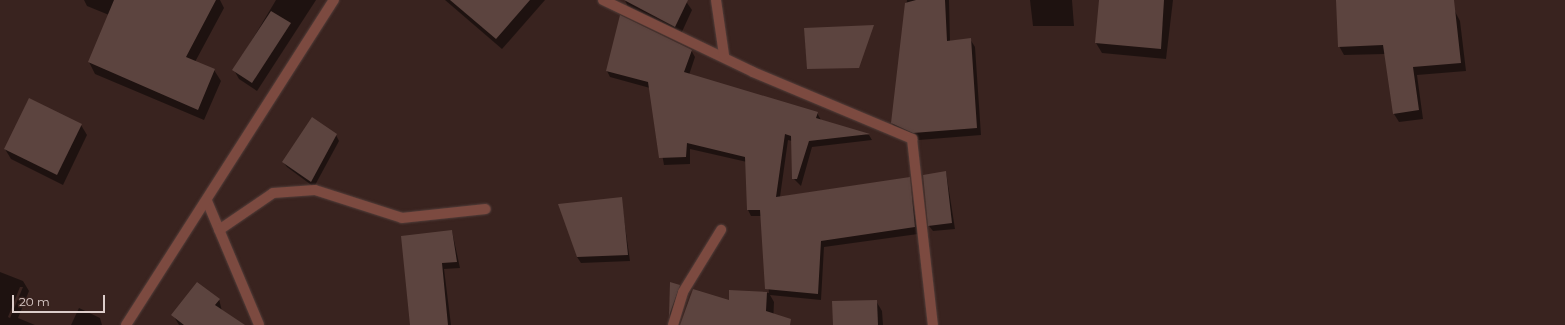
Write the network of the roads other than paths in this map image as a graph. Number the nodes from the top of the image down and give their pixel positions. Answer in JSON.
{"nodes":[{"id":1,"x":334,"y":0,"type":"edge"},
{"id":2,"x":603,"y":0,"type":"edge"},
{"id":3,"x":716,"y":0,"type":"edge"},
{"id":4,"x":724,"y":55,"type":"junction"},
{"id":5,"x":207,"y":201,"type":"junction"},
{"id":6,"x":486,"y":209,"type":"dead end"},
{"id":7,"x":219,"y":230,"type":"junction"},
{"id":8,"x":721,"y":230,"type":"dead end"},
{"id":9,"x":126,"y":325,"type":"edge"},
{"id":10,"x":259,"y":325,"type":"edge"},
{"id":11,"x":673,"y":325,"type":"edge"},
{"id":12,"x":933,"y":325,"type":"edge"}],
"edges":[{"from":1,"to":5,"type":"street"},
{"from":2,"to":4,"type":"street"},
{"from":3,"to":4,"type":"street"},
{"from":4,"to":12,"type":"street"},
{"from":5,"to":7,"type":"street"},
{"from":5,"to":9,"type":"street"},
{"from":6,"to":7,"type":"street"},
{"from":7,"to":10,"type":"street"},
{"from":8,"to":11,"type":"street"}]}
